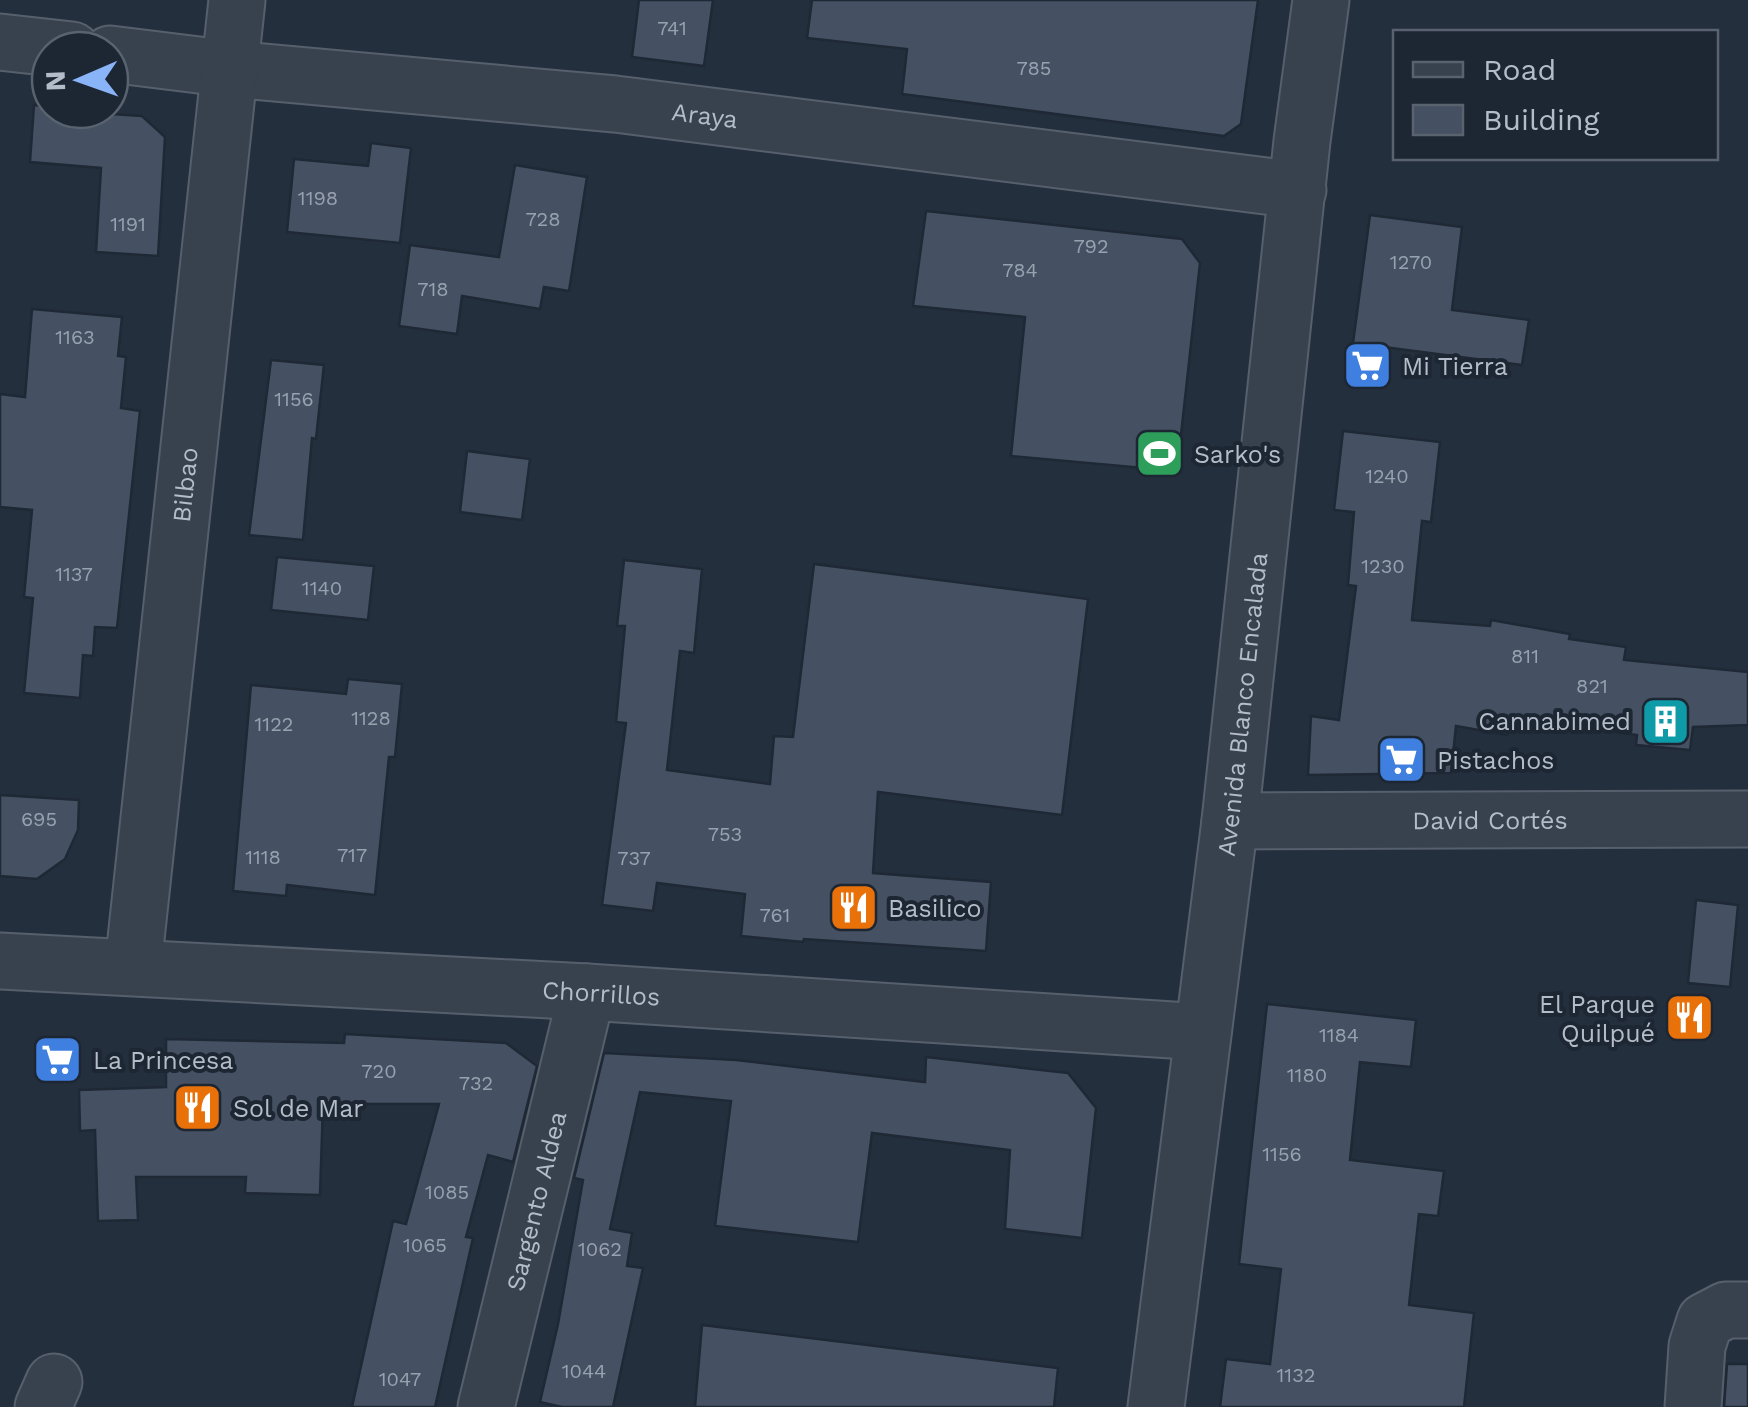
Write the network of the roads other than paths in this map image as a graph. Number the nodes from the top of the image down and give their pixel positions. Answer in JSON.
{"nodes":[{"id":1,"x":236,"y":0,"type":"edge"},
{"id":2,"x":1321,"y":0,"type":"edge"},
{"id":3,"x":0,"y":42,"type":"edge"},
{"id":4,"x":30,"y":45,"type":"edge"},
{"id":5,"x":130,"y":56,"type":"edge"},
{"id":6,"x":231,"y":69,"type":"junction"},
{"id":7,"x":1298,"y":190,"type":"junction"},
{"id":8,"x":1748,"y":819,"type":"edge"},
{"id":9,"x":1230,"y":821,"type":"junction"},
{"id":10,"x":0,"y":961,"type":"edge"},
{"id":11,"x":133,"y":967,"type":"junction"},
{"id":12,"x":587,"y":992,"type":"junction"},
{"id":13,"x":1203,"y":1032,"type":"junction"},
{"id":14,"x":1748,"y":1310,"type":"edge"},
{"id":15,"x":486,"y":1407,"type":"edge"},
{"id":16,"x":1156,"y":1407,"type":"edge"},
{"id":17,"x":1693,"y":1407,"type":"edge"}],
"edges":[{"from":1,"to":6,"type":"street","name":"Bilbao"},
{"from":2,"to":7,"type":"street","name":"Avenida Blanco Encalada"},
{"from":3,"to":4,"type":"street"},
{"from":5,"to":6,"type":"street","name":"Araya"},
{"from":6,"to":7,"type":"street","name":"Araya"},
{"from":6,"to":11,"type":"street","name":"Bilbao"},
{"from":7,"to":9,"type":"street","name":"Avenida Blanco Encalada"},
{"from":8,"to":9,"type":"street","name":"David Cortés"},
{"from":9,"to":13,"type":"street","name":"Avenida Blanco Encalada"},
{"from":10,"to":11,"type":"street","name":"Chorrillos"},
{"from":11,"to":12,"type":"street","name":"Chorrillos"},
{"from":12,"to":13,"type":"street","name":"Chorrillos"},
{"from":12,"to":15,"type":"street","name":"Sargento Aldea"},
{"from":13,"to":16,"type":"street","name":"Avenida Blanco Encalada"},
{"from":14,"to":17,"type":"street"}]}
